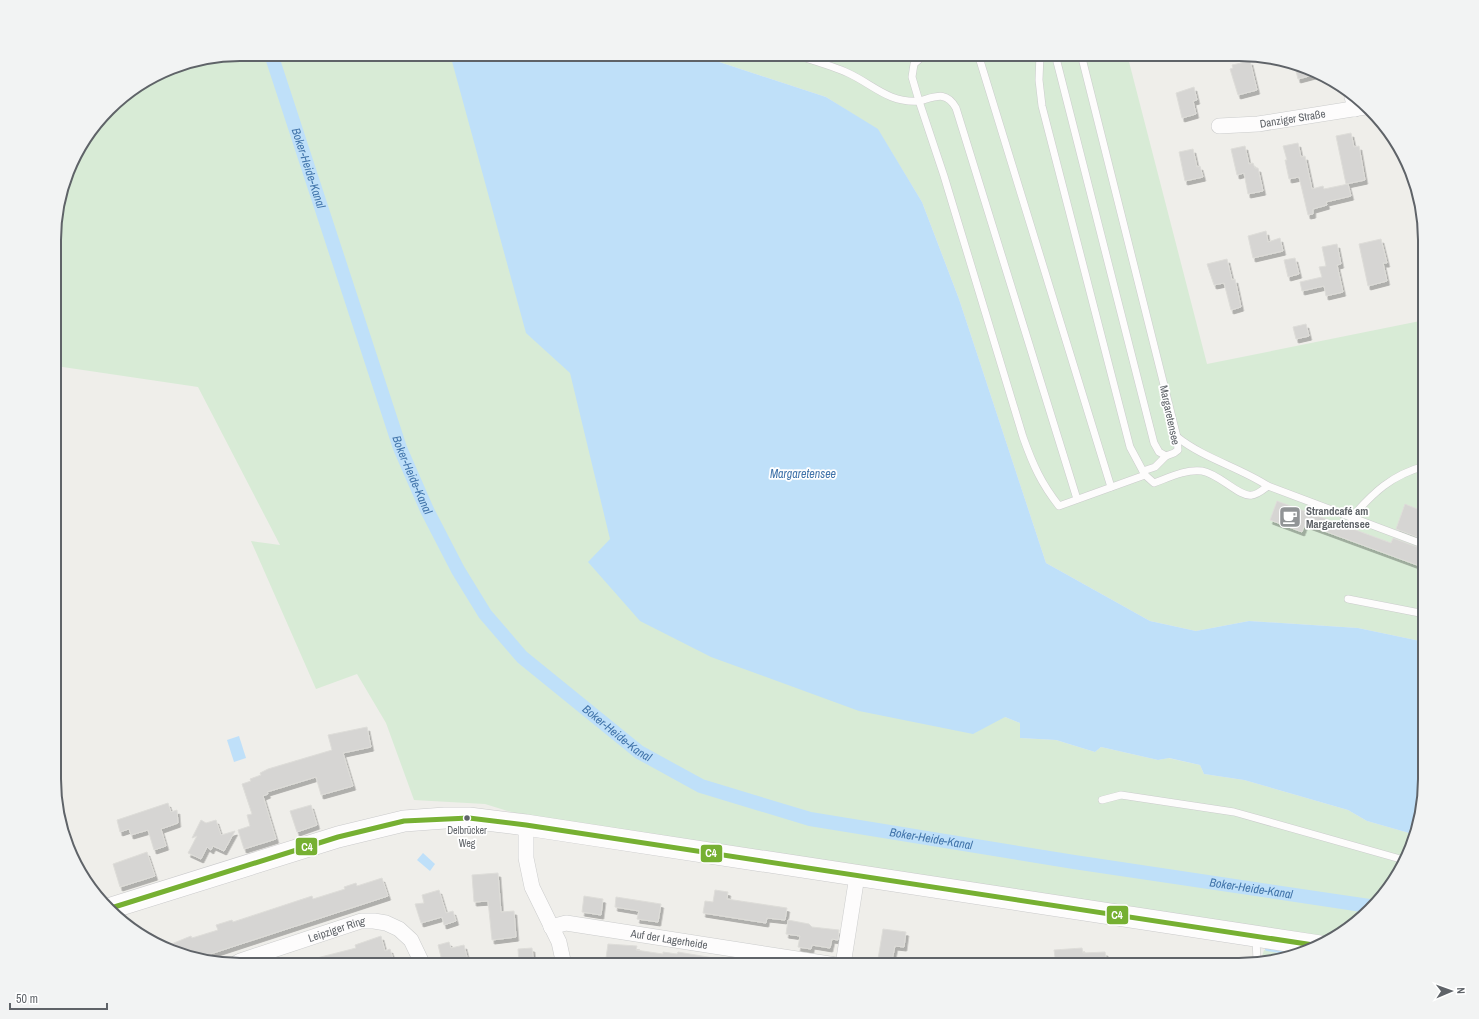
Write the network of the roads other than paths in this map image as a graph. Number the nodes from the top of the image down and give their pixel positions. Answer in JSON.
{"nodes":[{"id":1,"x":816,"y":61,"type":"edge"},
{"id":2,"x":917,"y":61,"type":"edge"},
{"id":3,"x":980,"y":61,"type":"edge"},
{"id":4,"x":1040,"y":61,"type":"edge"},
{"id":5,"x":1057,"y":61,"type":"edge"},
{"id":6,"x":1084,"y":61,"type":"edge"},
{"id":7,"x":918,"y":102,"type":"junction"},
{"id":8,"x":1360,"y":108,"type":"edge"},
{"id":9,"x":1219,"y":126,"type":"dead end"},
{"id":10,"x":1177,"y":437,"type":"junction"},
{"id":11,"x":1166,"y":456,"type":"junction"},
{"id":12,"x":1418,"y":469,"type":"edge"},
{"id":13,"x":1144,"y":473,"type":"junction"},
{"id":14,"x":1268,"y":486,"type":"junction"},
{"id":15,"x":1111,"y":487,"type":"junction"},
{"id":16,"x":1077,"y":499,"type":"junction"},
{"id":17,"x":1351,"y":518,"type":"junction"},
{"id":18,"x":1418,"y":542,"type":"edge"},
{"id":19,"x":1348,"y":599,"type":"dead end"},
{"id":20,"x":1418,"y":613,"type":"edge"},
{"id":21,"x":1102,"y":800,"type":"dead end"},
{"id":22,"x":526,"y":825,"type":"junction"},
{"id":23,"x":1399,"y":859,"type":"edge"},
{"id":24,"x":857,"y":876,"type":"junction"},
{"id":25,"x":116,"y":907,"type":"edge"},
{"id":26,"x":551,"y":927,"type":"junction"},
{"id":27,"x":1256,"y":936,"type":"junction"},
{"id":28,"x":1307,"y":944,"type":"edge"},
{"id":29,"x":1258,"y":957,"type":"edge"},
{"id":30,"x":247,"y":958,"type":"edge"},
{"id":31,"x":420,"y":958,"type":"edge"},
{"id":32,"x":562,"y":958,"type":"edge"},
{"id":33,"x":791,"y":958,"type":"edge"},
{"id":34,"x":844,"y":958,"type":"edge"}],
"edges":[{"from":1,"to":7,"type":"lane"},
{"from":2,"to":7,"type":"lane"},
{"from":3,"to":15,"type":"lane"},
{"from":4,"to":13,"type":"lane"},
{"from":5,"to":11,"type":"lane","name":"Margaretensee"},
{"from":6,"to":10,"type":"lane","name":"Margaretensee"},
{"from":7,"to":16,"type":"lane"},
{"from":7,"to":16,"type":"lane"},
{"from":8,"to":9,"type":"street","name":"Danziger Straße"},
{"from":10,"to":11,"type":"lane","name":"Margaretensee"},
{"from":10,"to":14,"type":"lane"},
{"from":11,"to":13,"type":"lane"},
{"from":12,"to":17,"type":"lane"},
{"from":13,"to":14,"type":"lane"},
{"from":13,"to":15,"type":"lane"},
{"from":14,"to":17,"type":"lane"},
{"from":15,"to":16,"type":"lane"},
{"from":17,"to":18,"type":"lane"},
{"from":19,"to":20,"type":"lane"},
{"from":21,"to":23,"type":"lane"},
{"from":22,"to":24,"type":"main road"},
{"from":22,"to":25,"type":"main road"},
{"from":22,"to":26,"type":"street"},
{"from":24,"to":27,"type":"main road"},
{"from":24,"to":34,"type":"street"},
{"from":26,"to":32,"type":"street"},
{"from":26,"to":33,"type":"street","name":"Auf der Lagerheide"},
{"from":27,"to":28,"type":"main road"},
{"from":27,"to":29,"type":"lane"},
{"from":30,"to":31,"type":"street","name":"Leipziger Ring"}]}
